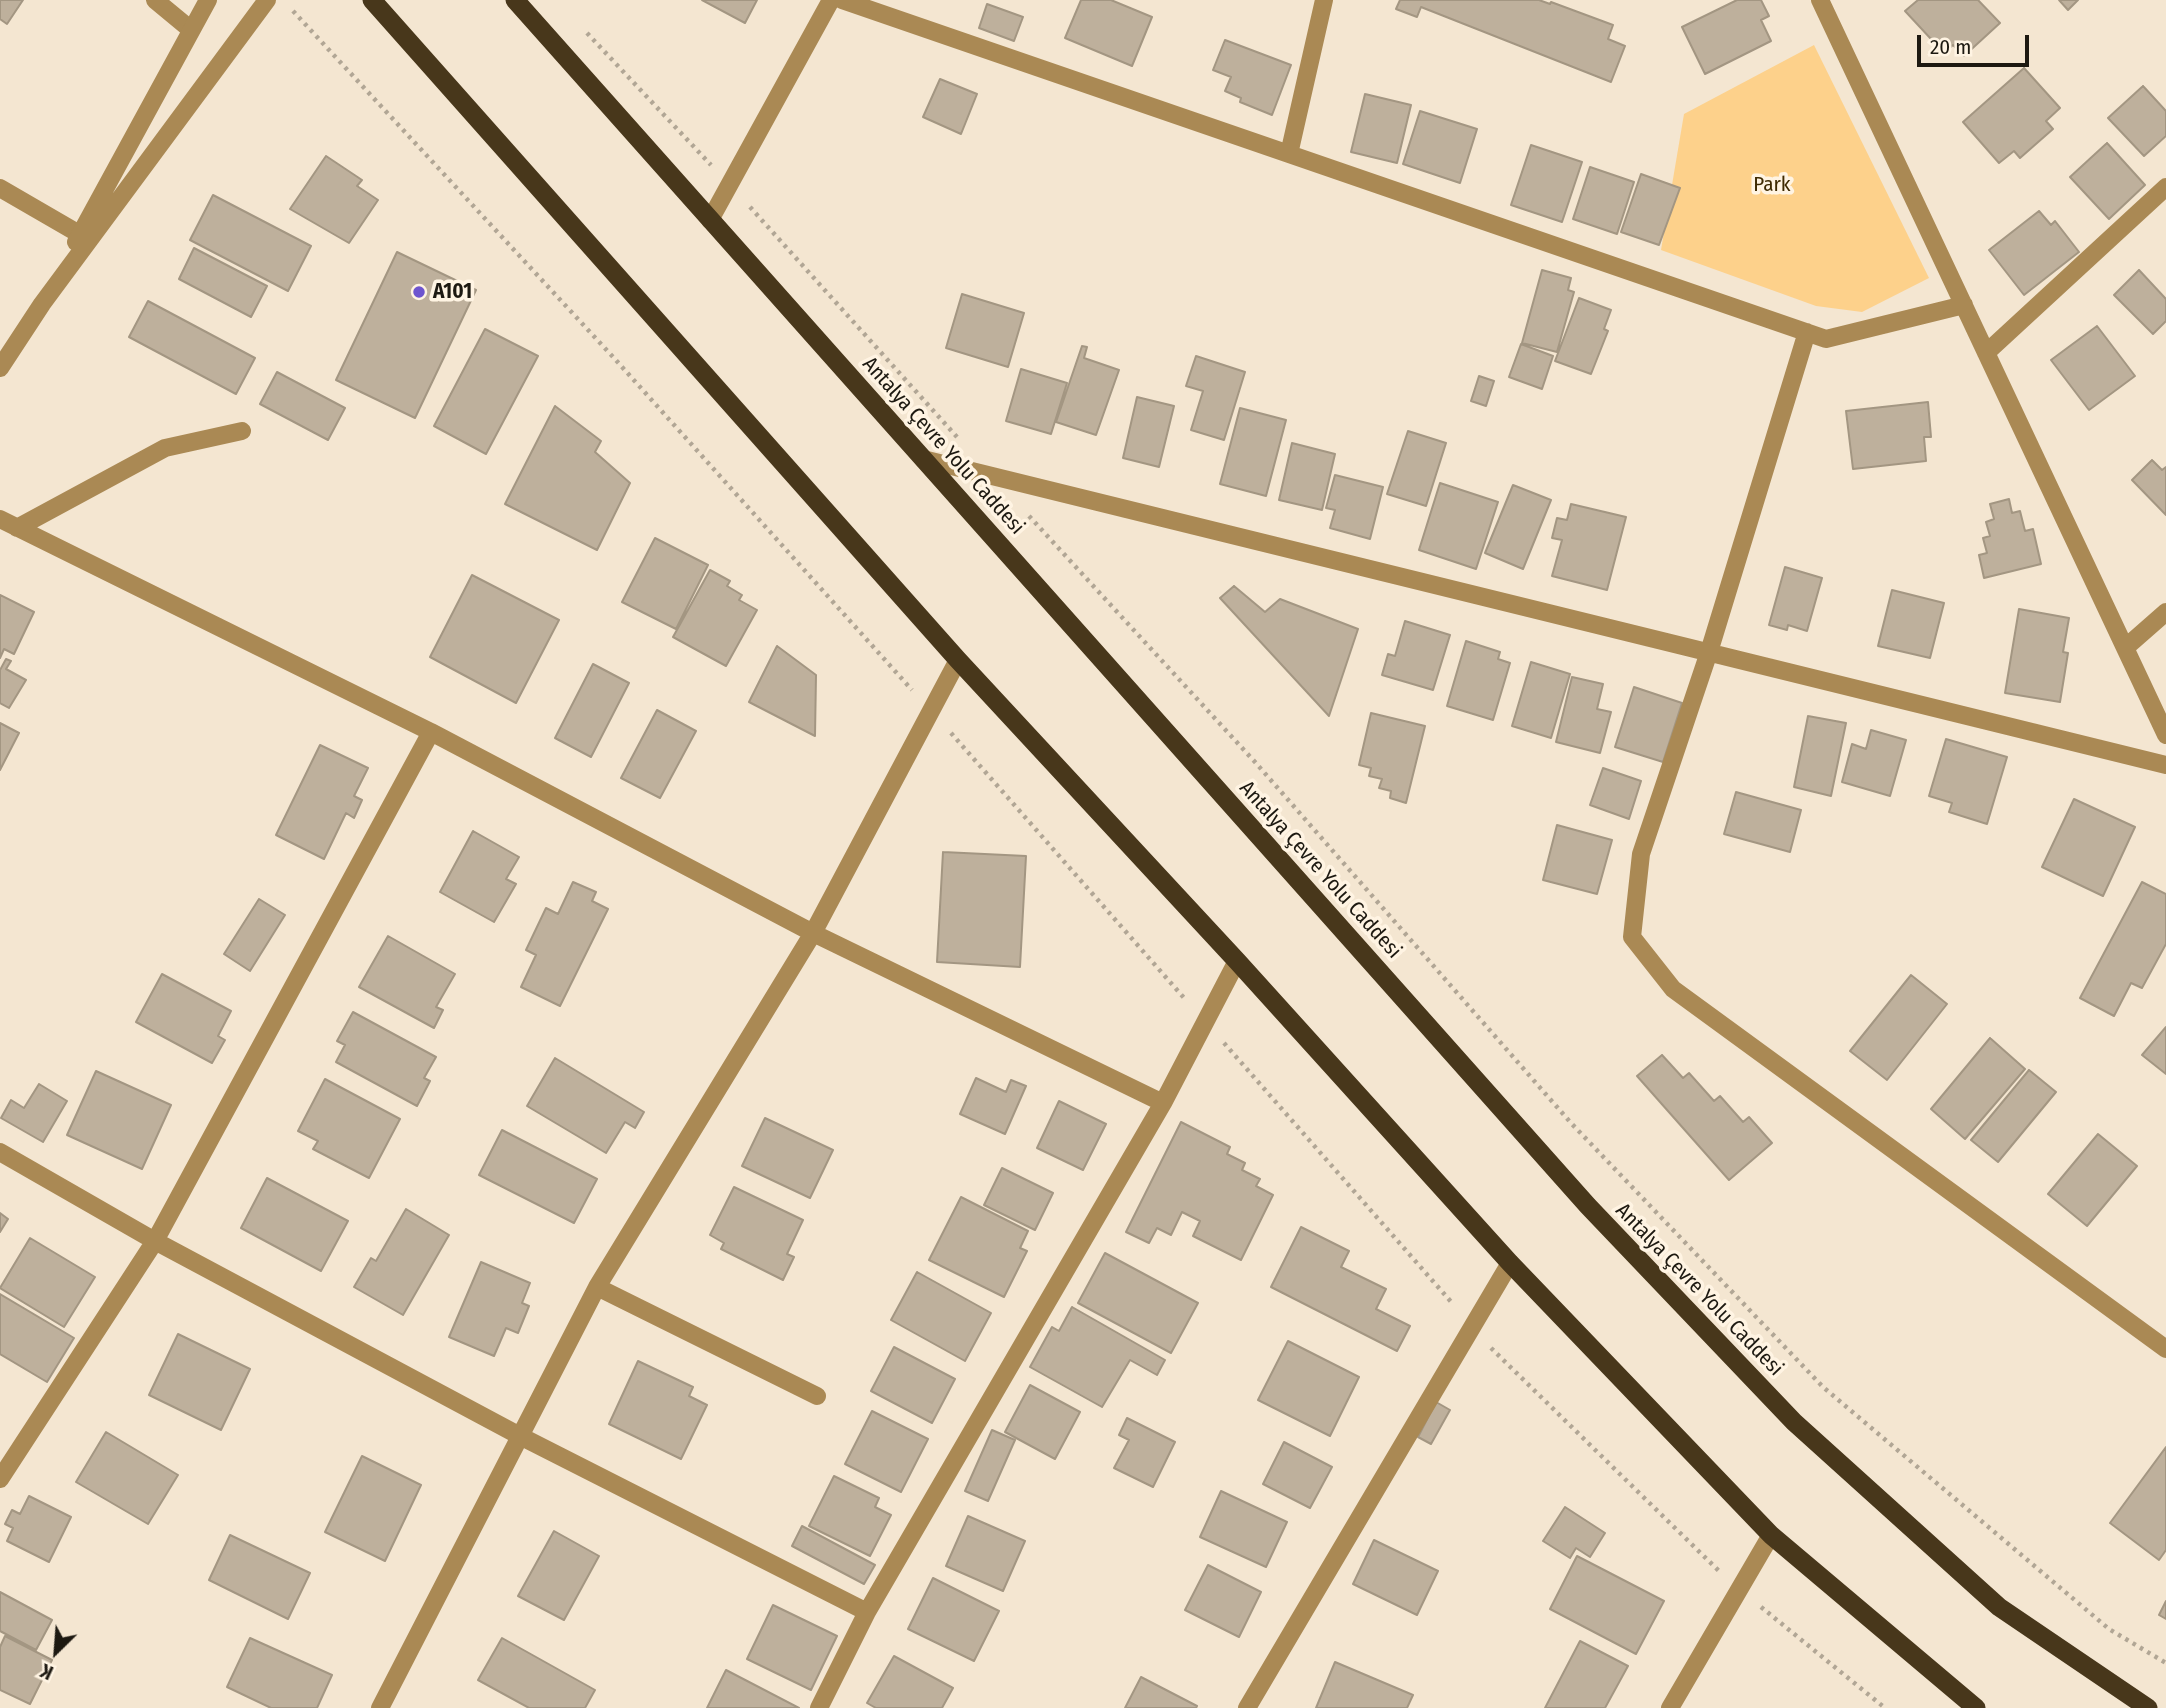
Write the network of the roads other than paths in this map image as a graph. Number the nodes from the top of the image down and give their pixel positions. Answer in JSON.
{"nodes":[{"id":1,"x":155,"y":0,"type":"edge"},
{"id":2,"x":208,"y":0,"type":"edge"},
{"id":3,"x":267,"y":0,"type":"edge"},
{"id":4,"x":372,"y":0,"type":"edge"},
{"id":5,"x":515,"y":0,"type":"edge"},
{"id":6,"x":831,"y":0,"type":"edge"},
{"id":7,"x":842,"y":0,"type":"edge"},
{"id":8,"x":1324,"y":0,"type":"edge"},
{"id":9,"x":1820,"y":0,"type":"edge"},
{"id":10,"x":191,"y":29,"type":"junction"},
{"id":11,"x":1289,"y":154,"type":"junction"},
{"id":12,"x":2166,"y":187,"type":"edge"},
{"id":13,"x":0,"y":188,"type":"edge"},
{"id":14,"x":710,"y":219,"type":"junction"},
{"id":15,"x":81,"y":235,"type":"junction"},
{"id":16,"x":42,"y":304,"type":"junction"},
{"id":17,"x":1964,"y":305,"type":"junction"},
{"id":18,"x":1807,"y":332,"type":"junction"},
{"id":19,"x":1986,"y":353,"type":"junction"},
{"id":20,"x":0,"y":368,"type":"edge"},
{"id":21,"x":242,"y":431,"type":"dead end"},
{"id":22,"x":923,"y":459,"type":"junction"},
{"id":23,"x":0,"y":519,"type":"edge"},
{"id":24,"x":17,"y":527,"type":"junction"},
{"id":25,"x":2166,"y":612,"type":"edge"},
{"id":26,"x":2125,"y":648,"type":"junction"},
{"id":27,"x":1709,"y":652,"type":"junction"},
{"id":28,"x":958,"y":660,"type":"junction"},
{"id":29,"x":431,"y":732,"type":"junction"},
{"id":30,"x":2166,"y":735,"type":"edge"},
{"id":31,"x":2166,"y":765,"type":"edge"},
{"id":32,"x":813,"y":933,"type":"junction"},
{"id":33,"x":1237,"y":961,"type":"junction"},
{"id":34,"x":1163,"y":1102,"type":"junction"},
{"id":35,"x":0,"y":1152,"type":"edge"},
{"id":36,"x":155,"y":1241,"type":"junction"},
{"id":37,"x":1510,"y":1263,"type":"junction"},
{"id":38,"x":597,"y":1287,"type":"junction"},
{"id":39,"x":2166,"y":1349,"type":"edge"},
{"id":40,"x":817,"y":1395,"type":"dead end"},
{"id":41,"x":520,"y":1436,"type":"junction"},
{"id":42,"x":0,"y":1479,"type":"edge"},
{"id":43,"x":1771,"y":1535,"type":"junction"},
{"id":44,"x":867,"y":1612,"type":"junction"},
{"id":45,"x":380,"y":1708,"type":"edge"},
{"id":46,"x":819,"y":1708,"type":"edge"},
{"id":47,"x":1247,"y":1708,"type":"edge"},
{"id":48,"x":1670,"y":1708,"type":"edge"},
{"id":49,"x":1976,"y":1708,"type":"edge"},
{"id":50,"x":2148,"y":1708,"type":"edge"}],
"edges":[{"from":1,"to":10,"type":"street"},
{"from":2,"to":10,"type":"street"},
{"from":3,"to":16,"type":"street"},
{"from":4,"to":28,"type":"highway"},
{"from":5,"to":14,"type":"highway","name":"Antalya Çevre Yolu Caddesi"},
{"from":6,"to":14,"type":"street"},
{"from":7,"to":11,"type":"street"},
{"from":8,"to":11,"type":"street"},
{"from":9,"to":17,"type":"street"},
{"from":10,"to":15,"type":"street"},
{"from":11,"to":18,"type":"street"},
{"from":12,"to":19,"type":"street"},
{"from":13,"to":15,"type":"street"},
{"from":14,"to":22,"type":"highway","name":"Antalya Çevre Yolu Caddesi"},
{"from":15,"to":16,"type":"street"},
{"from":16,"to":20,"type":"street"},
{"from":17,"to":18,"type":"street"},
{"from":17,"to":19,"type":"street"},
{"from":18,"to":27,"type":"street"},
{"from":19,"to":26,"type":"street"},
{"from":21,"to":24,"type":"street"},
{"from":22,"to":27,"type":"street"},
{"from":22,"to":50,"type":"highway","name":"Antalya Çevre Yolu Caddesi"},
{"from":23,"to":24,"type":"street"},
{"from":24,"to":29,"type":"street"},
{"from":25,"to":26,"type":"street"},
{"from":26,"to":30,"type":"street"},
{"from":27,"to":31,"type":"street"},
{"from":27,"to":39,"type":"street"},
{"from":28,"to":32,"type":"street"},
{"from":28,"to":33,"type":"highway"},
{"from":29,"to":32,"type":"street"},
{"from":29,"to":36,"type":"street"},
{"from":32,"to":34,"type":"street"},
{"from":32,"to":38,"type":"street"},
{"from":33,"to":34,"type":"street"},
{"from":33,"to":37,"type":"highway"},
{"from":34,"to":44,"type":"street"},
{"from":35,"to":36,"type":"street"},
{"from":36,"to":41,"type":"street"},
{"from":36,"to":42,"type":"street"},
{"from":37,"to":43,"type":"highway"},
{"from":37,"to":47,"type":"street"},
{"from":38,"to":40,"type":"street"},
{"from":38,"to":41,"type":"street"},
{"from":41,"to":44,"type":"street"},
{"from":41,"to":45,"type":"street"},
{"from":43,"to":48,"type":"street"},
{"from":43,"to":49,"type":"highway"},
{"from":44,"to":46,"type":"street"}]}
